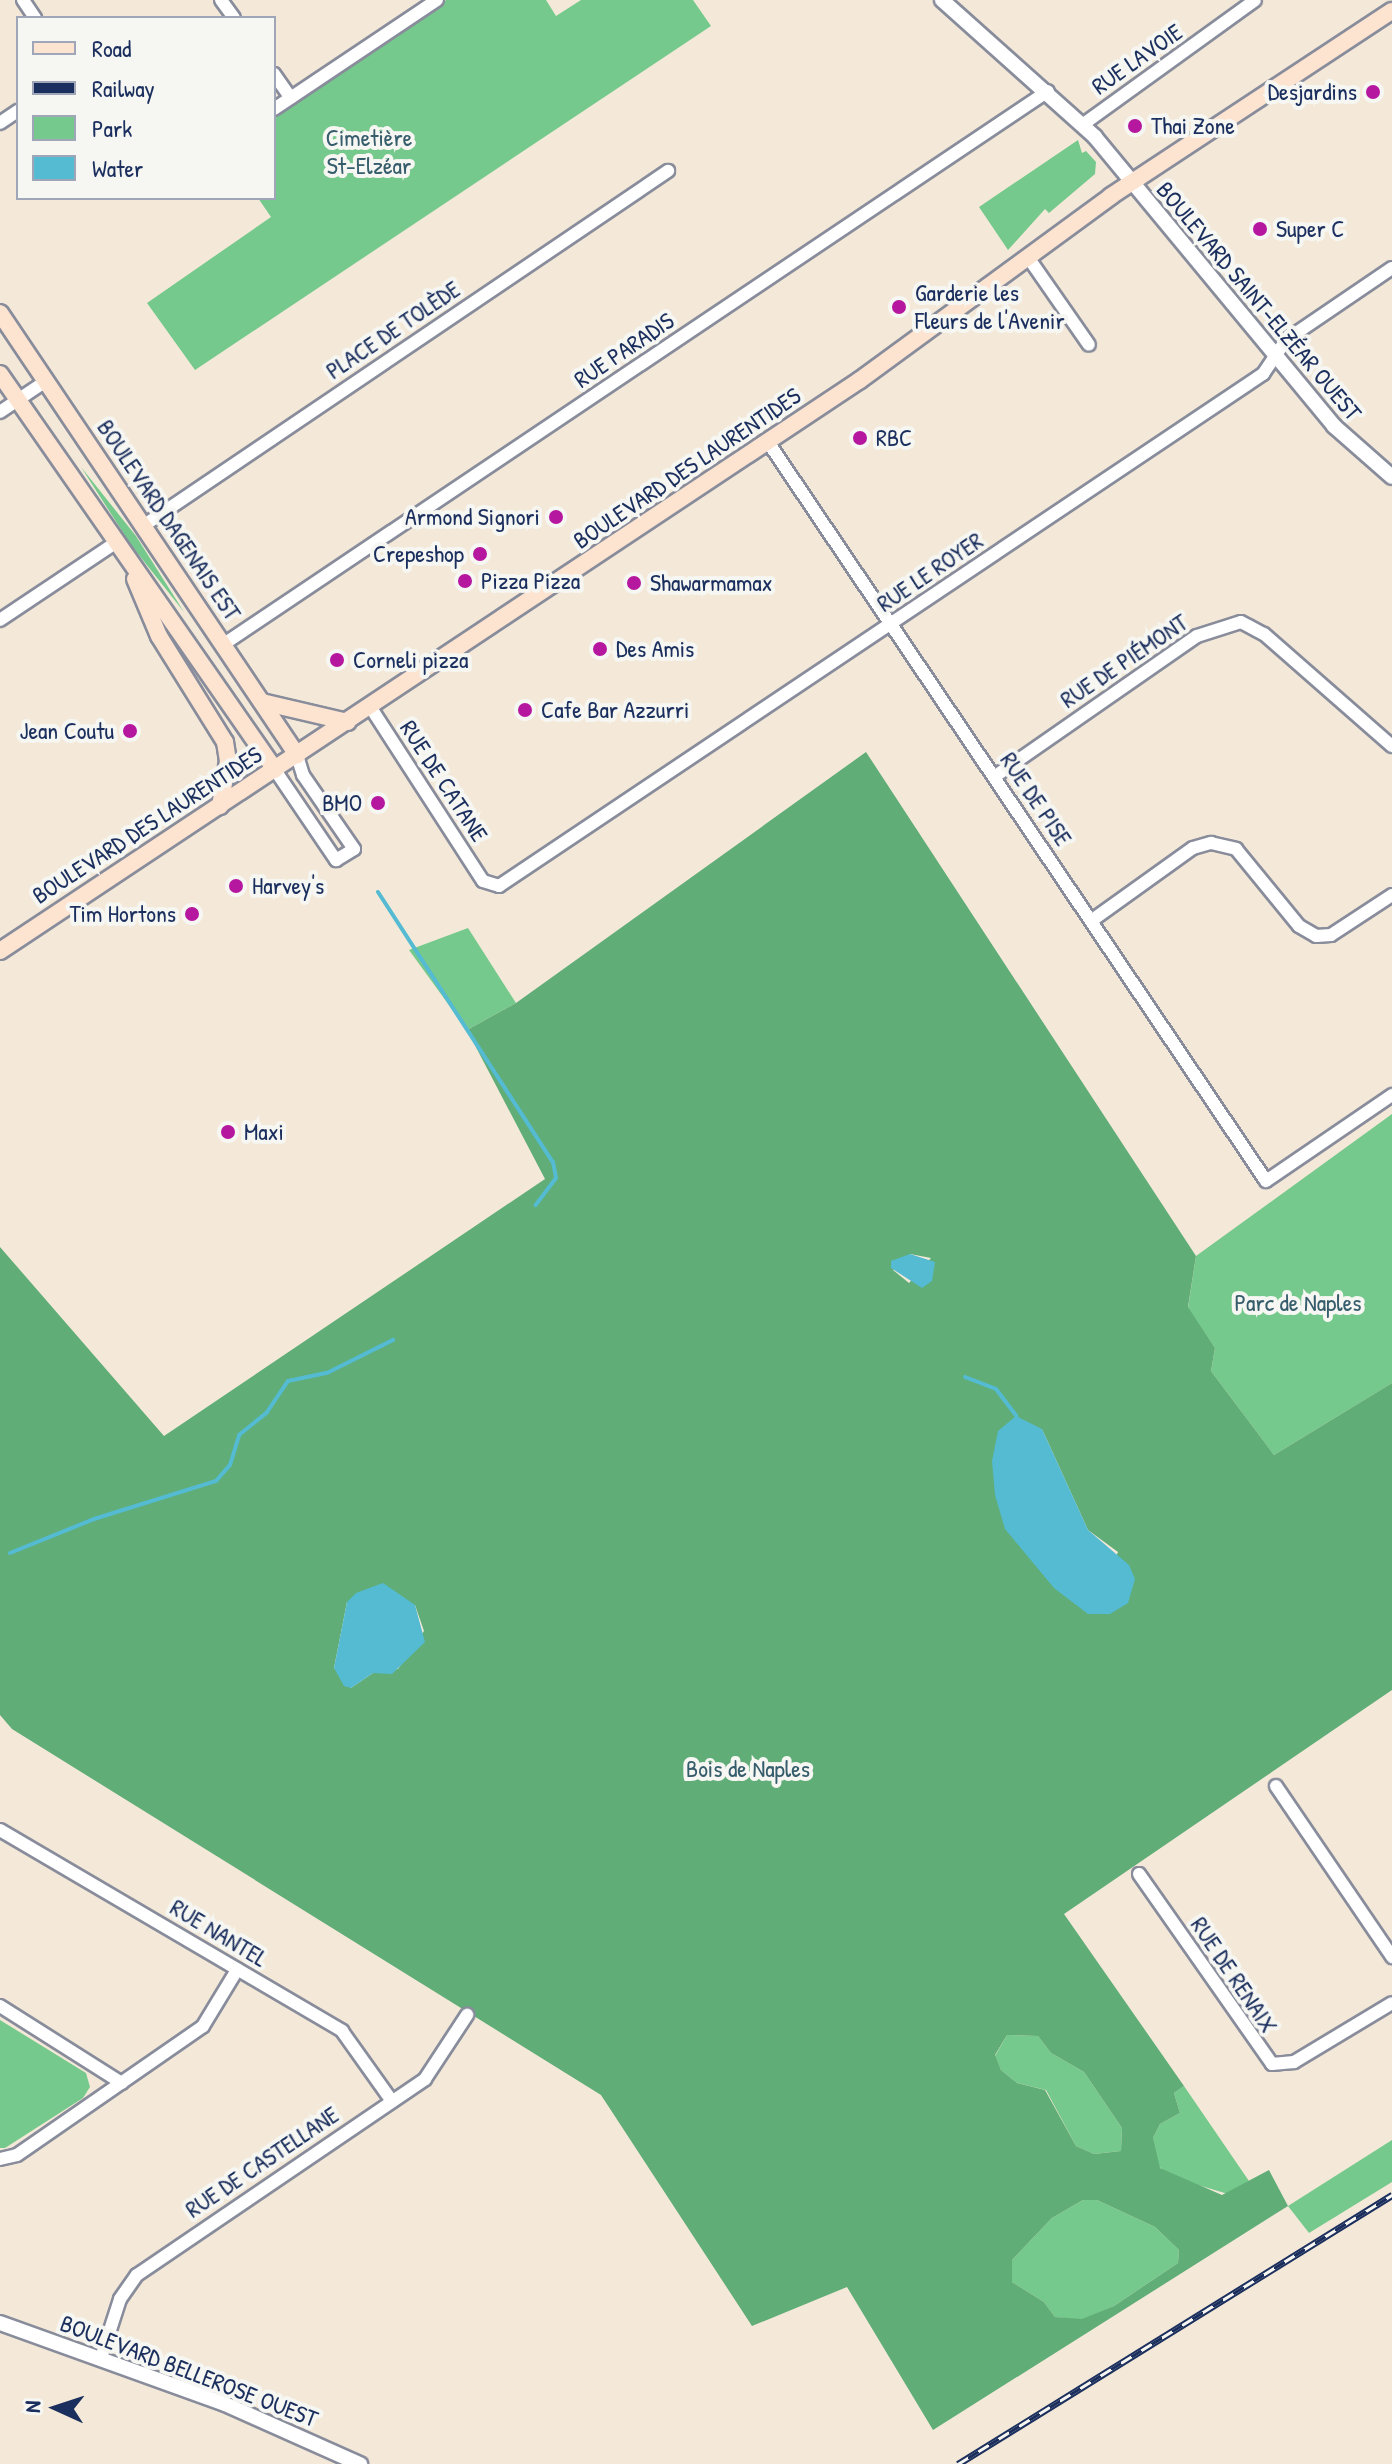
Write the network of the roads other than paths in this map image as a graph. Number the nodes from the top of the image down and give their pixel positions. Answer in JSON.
{"nodes":[{"id":1,"x":437,"y":0,"type":"edge"},
{"id":2,"x":942,"y":0,"type":"edge"},
{"id":3,"x":1255,"y":0,"type":"edge"},
{"id":4,"x":417,"y":6,"type":"edge"},
{"id":5,"x":1392,"y":11,"type":"edge"},
{"id":6,"x":276,"y":77,"type":"edge"},
{"id":7,"x":1048,"y":91,"type":"junction"},
{"id":8,"x":291,"y":98,"type":"junction"},
{"id":9,"x":276,"y":108,"type":"edge"},
{"id":10,"x":1082,"y":125,"type":"junction"},
{"id":11,"x":668,"y":171,"type":"dead end"},
{"id":12,"x":1131,"y":183,"type":"junction"},
{"id":13,"x":1030,"y":260,"type":"junction"},
{"id":14,"x":1392,"y":268,"type":"edge"},
{"id":15,"x":0,"y":313,"type":"edge"},
{"id":16,"x":1089,"y":345,"type":"dead end"},
{"id":17,"x":1275,"y":355,"type":"junction"},
{"id":18,"x":0,"y":374,"type":"edge"},
{"id":19,"x":46,"y":381,"type":"junction"},
{"id":20,"x":18,"y":400,"type":"junction"},
{"id":21,"x":0,"y":412,"type":"edge"},
{"id":22,"x":768,"y":442,"type":"junction"},
{"id":23,"x":1392,"y":477,"type":"edge"},
{"id":24,"x":143,"y":526,"type":"junction"},
{"id":25,"x":115,"y":543,"type":"junction"},
{"id":26,"x":126,"y":559,"type":"junction"},
{"id":27,"x":0,"y":620,"type":"edge"},
{"id":28,"x":891,"y":625,"type":"junction"},
{"id":29,"x":224,"y":644,"type":"junction"},
{"id":30,"x":262,"y":702,"type":"junction"},
{"id":31,"x":371,"y":708,"type":"junction"},
{"id":32,"x":348,"y":722,"type":"junction"},
{"id":33,"x":1392,"y":746,"type":"edge"},
{"id":34,"x":297,"y":755,"type":"junction"},
{"id":35,"x":275,"y":770,"type":"junction"},
{"id":36,"x":994,"y":777,"type":"junction"},
{"id":37,"x":220,"y":806,"type":"junction"},
{"id":38,"x":481,"y":878,"type":"joint"},
{"id":39,"x":1392,"y":895,"type":"edge"},
{"id":40,"x":1091,"y":921,"type":"junction"},
{"id":41,"x":0,"y":951,"type":"edge"},
{"id":42,"x":1392,"y":1095,"type":"edge"},
{"id":43,"x":1276,"y":1786,"type":"dead end"},
{"id":44,"x":0,"y":1830,"type":"edge"},
{"id":45,"x":1139,"y":1874,"type":"dead end"},
{"id":46,"x":1392,"y":1957,"type":"edge"},
{"id":47,"x":237,"y":1970,"type":"junction"},
{"id":48,"x":1392,"y":2003,"type":"edge"},
{"id":49,"x":0,"y":2006,"type":"edge"},
{"id":50,"x":467,"y":2015,"type":"dead end"},
{"id":51,"x":122,"y":2083,"type":"junction"},
{"id":52,"x":392,"y":2101,"type":"junction"},
{"id":53,"x":0,"y":2159,"type":"edge"},
{"id":54,"x":0,"y":2323,"type":"edge"},
{"id":55,"x":101,"y":2358,"type":"junction"},
{"id":56,"x":360,"y":2464,"type":"edge"}],
"edges":[{"from":1,"to":4,"type":"street"},
{"from":2,"to":7,"type":"street","name":"BOULEVARD SAINT-ELZÉAR OUEST"},
{"from":3,"to":10,"type":"street","name":"RUE LAVOIE"},
{"from":4,"to":8,"type":"street"},
{"from":5,"to":12,"type":"main road","name":"BOULEVARD DES LAURENTIDES"},
{"from":6,"to":8,"type":"street"},
{"from":7,"to":10,"type":"street","name":"BOULEVARD SAINT-ELZÉAR OUEST"},
{"from":7,"to":29,"type":"street","name":"RUE PARADIS"},
{"from":8,"to":9,"type":"street"},
{"from":10,"to":12,"type":"street","name":"BOULEVARD SAINT-ELZÉAR OUEST"},
{"from":11,"to":24,"type":"street","name":"PLACE DE TOLÈDE"},
{"from":12,"to":13,"type":"main road","name":"BOULEVARD DES LAURENTIDES"},
{"from":12,"to":17,"type":"street","name":"BOULEVARD SAINT-ELZÉAR OUEST"},
{"from":13,"to":16,"type":"street"},
{"from":13,"to":22,"type":"main road","name":"BOULEVARD DES LAURENTIDES"},
{"from":14,"to":17,"type":"street","name":"RUE LE ROYER"},
{"from":15,"to":19,"type":"main road","name":"BOULEVARD DAGENAIS EST"},
{"from":17,"to":23,"type":"street","name":"BOULEVARD SAINT-ELZÉAR OUEST"},
{"from":17,"to":28,"type":"street","name":"RUE LE ROYER"},
{"from":18,"to":20,"type":"main road"},
{"from":19,"to":20,"type":"street"},
{"from":19,"to":24,"type":"main road","name":"BOULEVARD DAGENAIS EST"},
{"from":20,"to":21,"type":"street"},
{"from":20,"to":25,"type":"main road"},
{"from":22,"to":28,"type":"street","name":"RUE DE PISE"},
{"from":22,"to":31,"type":"main road","name":"BOULEVARD DES LAURENTIDES"},
{"from":24,"to":29,"type":"main road","name":"BOULEVARD DAGENAIS EST"},
{"from":25,"to":26,"type":"main road"},
{"from":25,"to":27,"type":"street"},
{"from":26,"to":35,"type":"main road"},
{"from":26,"to":37,"type":"main road"},
{"from":28,"to":36,"type":"street","name":"RUE DE PISE"},
{"from":28,"to":38,"type":"street","name":"RUE LE ROYER"},
{"from":29,"to":30,"type":"main road","name":"BOULEVARD DAGENAIS EST"},
{"from":30,"to":32,"type":"main road"},
{"from":30,"to":34,"type":"main road","name":"BOULEVARD DAGENAIS EST"},
{"from":31,"to":32,"type":"main road","name":"BOULEVARD DES LAURENTIDES"},
{"from":31,"to":38,"type":"street","name":"RUE DE CATANE"},
{"from":32,"to":34,"type":"main road","name":"BOULEVARD DES LAURENTIDES"},
{"from":33,"to":36,"type":"street","name":"RUE DE PIÉMONT"},
{"from":34,"to":35,"type":"main road","name":"BOULEVARD DES LAURENTIDES"},
{"from":34,"to":35,"type":"street"},
{"from":35,"to":37,"type":"main road","name":"BOULEVARD DES LAURENTIDES"},
{"from":36,"to":40,"type":"street","name":"RUE DE PISE"},
{"from":37,"to":41,"type":"main road","name":"BOULEVARD DES LAURENTIDES"},
{"from":39,"to":40,"type":"street"},
{"from":40,"to":42,"type":"street","name":"RUE DE PISE"},
{"from":43,"to":46,"type":"street"},
{"from":44,"to":47,"type":"street","name":"RUE NANTEL"},
{"from":45,"to":48,"type":"street","name":"RUE DE RENAIX"},
{"from":47,"to":51,"type":"street"},
{"from":47,"to":52,"type":"street","name":"RUE NANTEL"},
{"from":49,"to":51,"type":"street"},
{"from":50,"to":52,"type":"street","name":"RUE DE CASTELLANE"},
{"from":51,"to":53,"type":"street"},
{"from":52,"to":55,"type":"street","name":"RUE DE CASTELLANE"},
{"from":54,"to":55,"type":"street","name":"BOULEVARD BELLEROSE OUEST"},
{"from":55,"to":56,"type":"street","name":"BOULEVARD BELLEROSE OUEST"}]}
